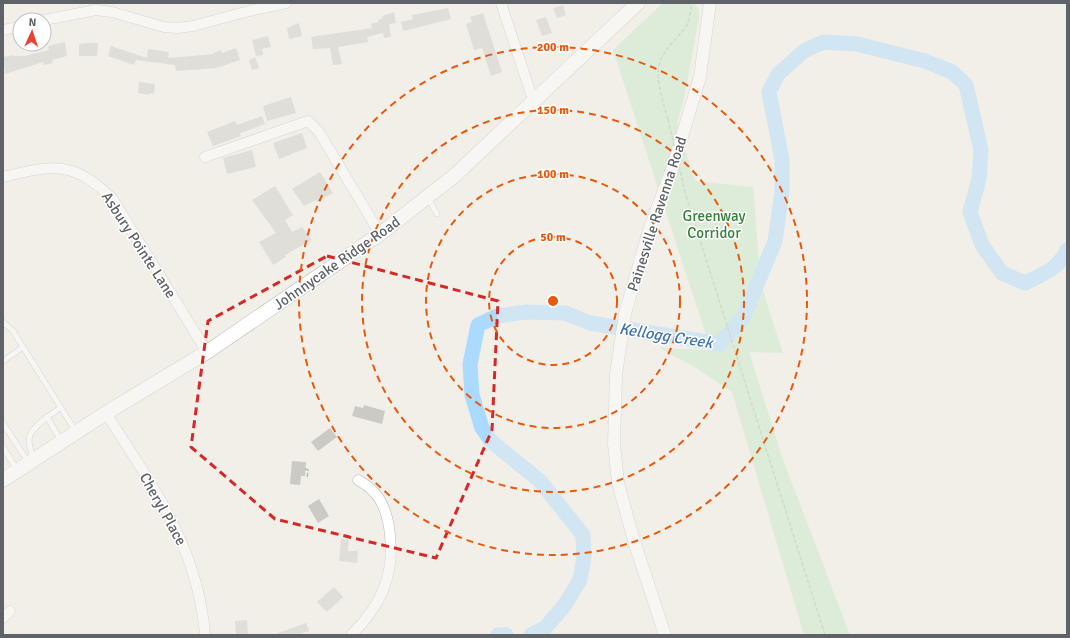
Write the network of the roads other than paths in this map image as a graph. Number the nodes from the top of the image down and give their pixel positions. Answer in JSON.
{"nodes":[{"id":1,"x":286,"y":3,"type":"edge"},
{"id":2,"x":502,"y":3,"type":"edge"},
{"id":3,"x":638,"y":3,"type":"edge"},
{"id":4,"x":710,"y":3,"type":"edge"},
{"id":5,"x":52,"y":18,"type":"edge"},
{"id":6,"x":534,"y":103,"type":"junction"},
{"id":7,"x":205,"y":157,"type":"dead end"},
{"id":8,"x":3,"y":177,"type":"edge"},
{"id":9,"x":428,"y":198,"type":"junction"},
{"id":10,"x":437,"y":214,"type":"dead end"},
{"id":11,"x":380,"y":234,"type":"junction"},
{"id":12,"x":3,"y":322,"type":"edge"},
{"id":13,"x":23,"y":347,"type":"junction"},
{"id":14,"x":207,"y":352,"type":"junction"},
{"id":15,"x":3,"y":361,"type":"edge"},
{"id":16,"x":60,"y":408,"type":"junction"},
{"id":17,"x":106,"y":414,"type":"junction"},
{"id":18,"x":47,"y":417,"type":"junction"},
{"id":19,"x":3,"y":423,"type":"edge"},
{"id":20,"x":76,"y":433,"type":"junction"},
{"id":21,"x":61,"y":442,"type":"junction"},
{"id":22,"x":3,"y":447,"type":"edge"},
{"id":23,"x":27,"y":465,"type":"junction"},
{"id":24,"x":3,"y":480,"type":"edge"},
{"id":25,"x":358,"y":480,"type":"dead end"},
{"id":26,"x":10,"y":611,"type":"dead end"},
{"id":27,"x":3,"y":618,"type":"edge"},
{"id":28,"x":205,"y":635,"type":"edge"},
{"id":29,"x":350,"y":635,"type":"edge"},
{"id":30,"x":665,"y":635,"type":"edge"}],
"edges":[{"from":1,"to":5,"type":"street"},
{"from":2,"to":6,"type":"street"},
{"from":3,"to":6,"type":"main road","name":"Johnnycake Ridge Road"},
{"from":4,"to":30,"type":"street","name":"Painesville Ravenna Road"},
{"from":6,"to":9,"type":"main road","name":"Johnnycake Ridge Road"},
{"from":7,"to":11,"type":"street"},
{"from":8,"to":14,"type":"street","name":"Asbury Pointe Lane"},
{"from":9,"to":10,"type":"lane"},
{"from":9,"to":11,"type":"main road","name":"Johnnycake Ridge Road"},
{"from":11,"to":14,"type":"main road","name":"Johnnycake Ridge Road"},
{"from":12,"to":13,"type":"lane"},
{"from":13,"to":15,"type":"lane"},
{"from":13,"to":16,"type":"lane"},
{"from":14,"to":17,"type":"main road","name":"Johnnycake Ridge Road"},
{"from":16,"to":18,"type":"lane"},
{"from":16,"to":20,"type":"lane"},
{"from":17,"to":20,"type":"main road","name":"Johnnycake Ridge Road"},
{"from":17,"to":28,"type":"street","name":"Cheryl Place"},
{"from":18,"to":21,"type":"lane"},
{"from":18,"to":23,"type":"lane"},
{"from":19,"to":23,"type":"lane"},
{"from":20,"to":21,"type":"main road","name":"Johnnycake Ridge Road"},
{"from":21,"to":23,"type":"main road","name":"Johnnycake Ridge Road"},
{"from":22,"to":23,"type":"lane"},
{"from":23,"to":24,"type":"main road","name":"Johnnycake Ridge Road"},
{"from":25,"to":29,"type":"street"},
{"from":26,"to":27,"type":"street"}]}
